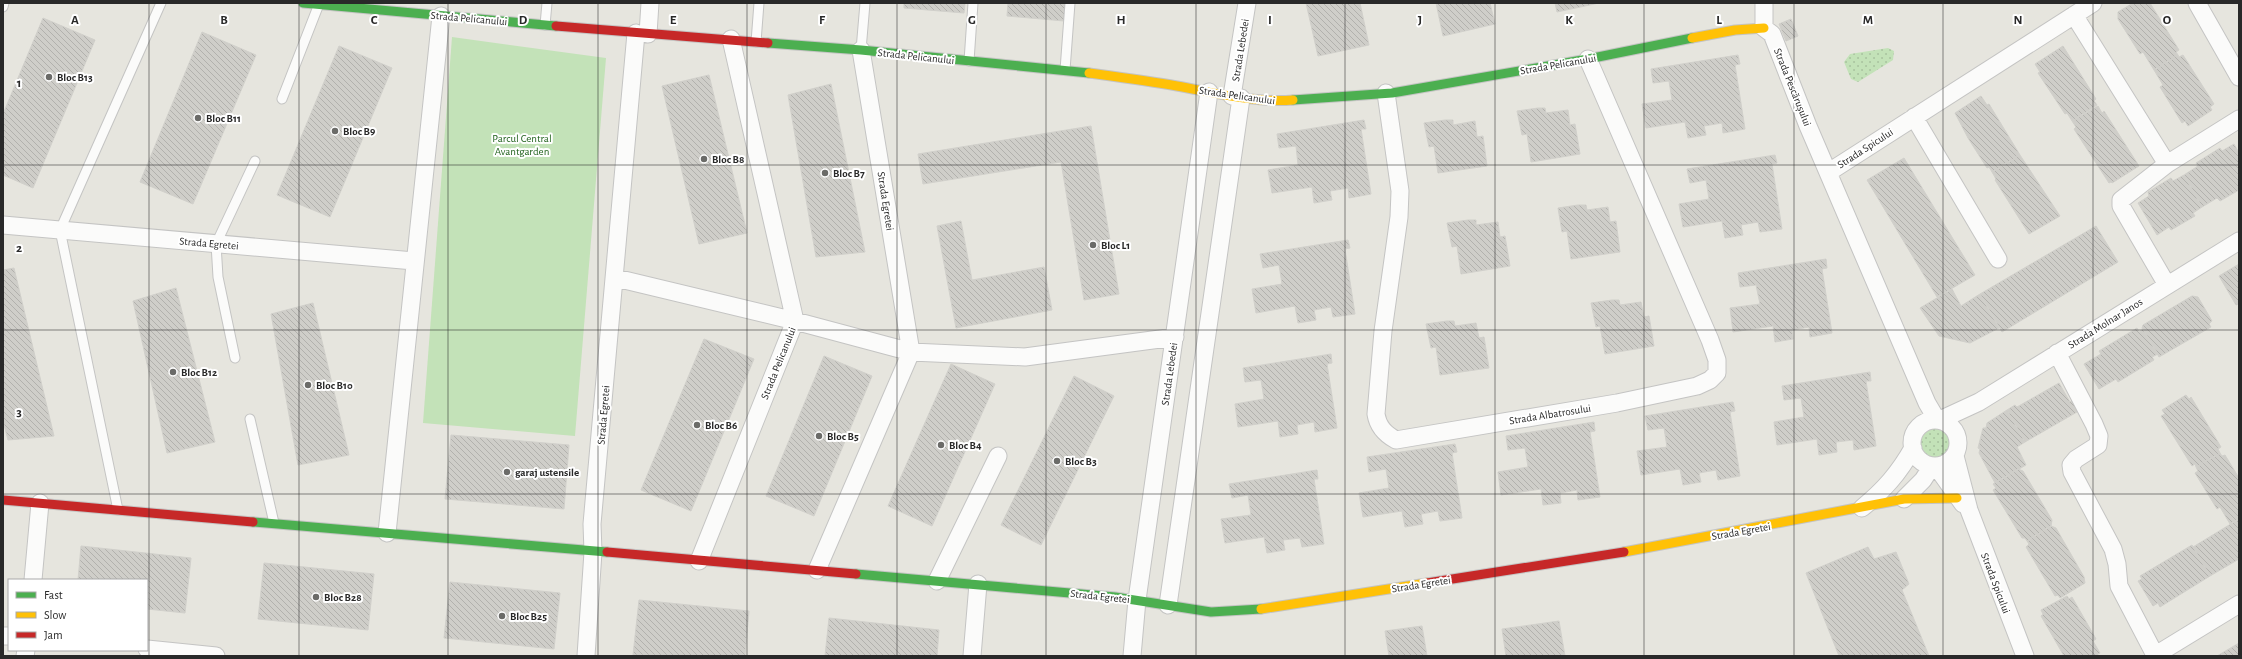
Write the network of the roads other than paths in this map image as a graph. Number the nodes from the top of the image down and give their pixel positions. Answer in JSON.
{"nodes":[{"id":1,"x":4,"y":3,"type":"edge"},
{"id":2,"x":161,"y":3,"type":"edge"},
{"id":3,"x":303,"y":3,"type":"edge"},
{"id":4,"x":547,"y":3,"type":"edge"},
{"id":5,"x":650,"y":3,"type":"edge"},
{"id":6,"x":759,"y":3,"type":"edge"},
{"id":7,"x":865,"y":3,"type":"edge"},
{"id":8,"x":973,"y":3,"type":"edge"},
{"id":9,"x":1070,"y":3,"type":"edge"},
{"id":10,"x":1247,"y":3,"type":"edge"},
{"id":11,"x":1764,"y":3,"type":"edge"},
{"id":12,"x":2093,"y":3,"type":"edge"},
{"id":13,"x":2197,"y":3,"type":"edge"},
{"id":14,"x":319,"y":4,"type":"junction"},
{"id":15,"x":345,"y":5,"type":"edge"},
{"id":16,"x":3,"y":7,"type":"edge"},
{"id":17,"x":442,"y":9,"type":"edge"},
{"id":18,"x":2074,"y":15,"type":"junction"},
{"id":19,"x":545,"y":25,"type":"junction"},
{"id":20,"x":1764,"y":28,"type":"junction"},
{"id":21,"x":642,"y":34,"type":"junction"},
{"id":22,"x":731,"y":40,"type":"junction"},
{"id":23,"x":756,"y":42,"type":"junction"},
{"id":24,"x":860,"y":50,"type":"junction"},
{"id":25,"x":1588,"y":59,"type":"junction"},
{"id":26,"x":969,"y":61,"type":"junction"},
{"id":27,"x":1065,"y":70,"type":"junction"},
{"id":28,"x":2239,"y":77,"type":"edge"},
{"id":29,"x":1210,"y":92,"type":"junction"},
{"id":30,"x":1386,"y":93,"type":"junction"},
{"id":31,"x":1236,"y":97,"type":"junction"},
{"id":32,"x":282,"y":99,"type":"dead end"},
{"id":33,"x":1914,"y":117,"type":"junction"},
{"id":34,"x":2239,"y":119,"type":"edge"},
{"id":35,"x":254,"y":161,"type":"dead end"},
{"id":36,"x":2167,"y":164,"type":"junction"},
{"id":37,"x":1828,"y":172,"type":"junction"},
{"id":38,"x":3,"y":225,"type":"edge"},
{"id":39,"x":60,"y":230,"type":"junction"},
{"id":40,"x":2239,"y":241,"type":"edge"},
{"id":41,"x":216,"y":244,"type":"junction"},
{"id":42,"x":1998,"y":259,"type":"dead end"},
{"id":43,"x":414,"y":260,"type":"junction"},
{"id":44,"x":616,"y":278,"type":"junction"},
{"id":45,"x":2167,"y":285,"type":"junction"},
{"id":46,"x":795,"y":321,"type":"junction"},
{"id":47,"x":1174,"y":337,"type":"junction"},
{"id":48,"x":911,"y":352,"type":"junction"},
{"id":49,"x":2057,"y":353,"type":"junction"},
{"id":50,"x":235,"y":358,"type":"dead end"},
{"id":51,"x":1927,"y":403,"type":"junction"},
{"id":52,"x":1972,"y":406,"type":"junction"},
{"id":53,"x":250,"y":419,"type":"dead end"},
{"id":54,"x":1939,"y":420,"type":"junction"},
{"id":55,"x":1918,"y":427,"type":"junction"},
{"id":56,"x":1912,"y":448,"type":"junction"},
{"id":57,"x":1957,"y":448,"type":"junction"},
{"id":58,"x":998,"y":456,"type":"dead end"},
{"id":59,"x":1934,"y":466,"type":"junction"},
{"id":60,"x":1957,"y":498,"type":"junction"},
{"id":61,"x":1904,"y":499,"type":"junction"},
{"id":62,"x":3,"y":500,"type":"edge"},
{"id":63,"x":40,"y":503,"type":"junction"},
{"id":64,"x":1862,"y":508,"type":"junction"},
{"id":65,"x":118,"y":510,"type":"junction"},
{"id":66,"x":1969,"y":510,"type":"junction"},
{"id":67,"x":274,"y":523,"type":"junction"},
{"id":68,"x":386,"y":533,"type":"junction"},
{"id":69,"x":593,"y":552,"type":"junction"},
{"id":70,"x":699,"y":561,"type":"junction"},
{"id":71,"x":817,"y":570,"type":"junction"},
{"id":72,"x":33,"y":579,"type":"edge"},
{"id":73,"x":937,"y":581,"type":"junction"},
{"id":74,"x":978,"y":584,"type":"junction"},
{"id":75,"x":1137,"y":600,"type":"junction"},
{"id":76,"x":2239,"y":604,"type":"edge"},
{"id":77,"x":1168,"y":605,"type":"junction"},
{"id":78,"x":150,"y":652,"type":"edge"},
{"id":79,"x":216,"y":656,"type":"edge"},
{"id":80,"x":586,"y":656,"type":"edge"},
{"id":81,"x":972,"y":656,"type":"edge"},
{"id":82,"x":1132,"y":656,"type":"edge"},
{"id":83,"x":2025,"y":656,"type":"edge"},
{"id":84,"x":2155,"y":656,"type":"edge"}],
"edges":[{"from":1,"to":16,"type":"lane"},
{"from":2,"to":39,"type":"lane"},
{"from":3,"to":14,"type":"street","name":"Strada Pelicanului"},
{"from":4,"to":19,"type":"lane"},
{"from":5,"to":21,"type":"street","name":"Strada Egretei"},
{"from":6,"to":23,"type":"lane"},
{"from":7,"to":24,"type":"lane"},
{"from":8,"to":26,"type":"lane"},
{"from":9,"to":27,"type":"lane"},
{"from":10,"to":31,"type":"street","name":"Strada Lebedei"},
{"from":11,"to":20,"type":"street"},
{"from":12,"to":18,"type":"street","name":"Strada Spicului"},
{"from":13,"to":28,"type":"street"},
{"from":14,"to":15,"type":"street","name":"Strada Pelicanului"},
{"from":14,"to":32,"type":"lane"},
{"from":15,"to":17,"type":"street","name":"Strada Pelicanului"},
{"from":17,"to":19,"type":"street","name":"Strada Pelicanului"},
{"from":17,"to":43,"type":"street"},
{"from":18,"to":33,"type":"street","name":"Strada Spicului"},
{"from":18,"to":36,"type":"street"},
{"from":19,"to":21,"type":"street","name":"Strada Pelicanului"},
{"from":20,"to":25,"type":"street","name":"Strada Pelicanului"},
{"from":20,"to":37,"type":"street","name":"Strada Pescărușului"},
{"from":21,"to":22,"type":"street","name":"Strada Pelicanului"},
{"from":21,"to":44,"type":"street","name":"Strada Egretei"},
{"from":22,"to":23,"type":"street","name":"Strada Pelicanului"},
{"from":22,"to":46,"type":"street","name":"Strada Pelicanului"},
{"from":23,"to":24,"type":"street","name":"Strada Pelicanului"},
{"from":24,"to":26,"type":"street","name":"Strada Pelicanului"},
{"from":24,"to":48,"type":"street","name":"Strada Egretei"},
{"from":25,"to":30,"type":"street","name":"Strada Pelicanului"},
{"from":25,"to":30,"type":"street","name":"Strada Albatrosului"},
{"from":26,"to":27,"type":"street","name":"Strada Pelicanului"},
{"from":27,"to":29,"type":"street","name":"Strada Pelicanului"},
{"from":29,"to":31,"type":"street","name":"Strada Pelicanului"},
{"from":29,"to":47,"type":"street","name":"Strada Lebedei"},
{"from":30,"to":31,"type":"street","name":"Strada Pelicanului"},
{"from":31,"to":77,"type":"street","name":"Strada Lebedei"},
{"from":33,"to":37,"type":"street","name":"Strada Spicului"},
{"from":33,"to":42,"type":"street"},
{"from":34,"to":36,"type":"street"},
{"from":35,"to":41,"type":"lane"},
{"from":36,"to":45,"type":"street"},
{"from":37,"to":51,"type":"street","name":"Strada Spicului"},
{"from":38,"to":39,"type":"street","name":"Strada Egretei"},
{"from":39,"to":41,"type":"street","name":"Strada Egretei"},
{"from":39,"to":65,"type":"lane"},
{"from":40,"to":45,"type":"street","name":"Strada Molnar Janos"},
{"from":41,"to":43,"type":"street","name":"Strada Egretei"},
{"from":41,"to":50,"type":"lane"},
{"from":43,"to":68,"type":"street"},
{"from":44,"to":46,"type":"street"},
{"from":44,"to":69,"type":"street","name":"Strada Egretei"},
{"from":45,"to":49,"type":"street","name":"Strada Molnar Janos"},
{"from":46,"to":48,"type":"street"},
{"from":46,"to":70,"type":"street","name":"Strada Pelicanului"},
{"from":47,"to":48,"type":"street"},
{"from":47,"to":75,"type":"street","name":"Strada Lebedei"},
{"from":48,"to":71,"type":"street"},
{"from":49,"to":52,"type":"street","name":"Strada Molnar Janos"},
{"from":49,"to":84,"type":"street"},
{"from":51,"to":54,"type":"street","name":"Strada Spicului"},
{"from":51,"to":55,"type":"street"},
{"from":52,"to":54,"type":"street","name":"Strada Molnar Janos"},
{"from":52,"to":57,"type":"street"},
{"from":53,"to":67,"type":"lane"},
{"from":54,"to":55,"type":"street"},
{"from":54,"to":57,"type":"street"},
{"from":55,"to":56,"type":"street"},
{"from":56,"to":59,"type":"street"},
{"from":56,"to":64,"type":"street"},
{"from":57,"to":59,"type":"street"},
{"from":57,"to":66,"type":"street","name":"Strada Spicului"},
{"from":58,"to":73,"type":"street"},
{"from":59,"to":60,"type":"street","name":"Strada Spicului"},
{"from":59,"to":61,"type":"street"},
{"from":60,"to":61,"type":"street"},
{"from":60,"to":66,"type":"street","name":"Strada Spicului"},
{"from":61,"to":64,"type":"street","name":"Strada Egretei"},
{"from":62,"to":63,"type":"street","name":"Strada Egretei"},
{"from":63,"to":65,"type":"street","name":"Strada Egretei"},
{"from":63,"to":72,"type":"street"},
{"from":64,"to":77,"type":"street","name":"Strada Egretei"},
{"from":65,"to":67,"type":"street","name":"Strada Egretei"},
{"from":66,"to":83,"type":"street","name":"Strada Spicului"},
{"from":67,"to":68,"type":"street","name":"Strada Egretei"},
{"from":68,"to":69,"type":"street","name":"Strada Egretei"},
{"from":69,"to":70,"type":"street","name":"Strada Egretei"},
{"from":69,"to":80,"type":"street","name":"Strada Egretei"},
{"from":70,"to":71,"type":"street","name":"Strada Egretei"},
{"from":71,"to":73,"type":"street","name":"Strada Egretei"},
{"from":73,"to":74,"type":"street","name":"Strada Egretei"},
{"from":74,"to":75,"type":"street","name":"Strada Egretei"},
{"from":74,"to":81,"type":"street"},
{"from":75,"to":77,"type":"street","name":"Strada Egretei"},
{"from":75,"to":82,"type":"street","name":"Strada Lebedei"},
{"from":76,"to":84,"type":"street"},
{"from":78,"to":79,"type":"street"}]}
